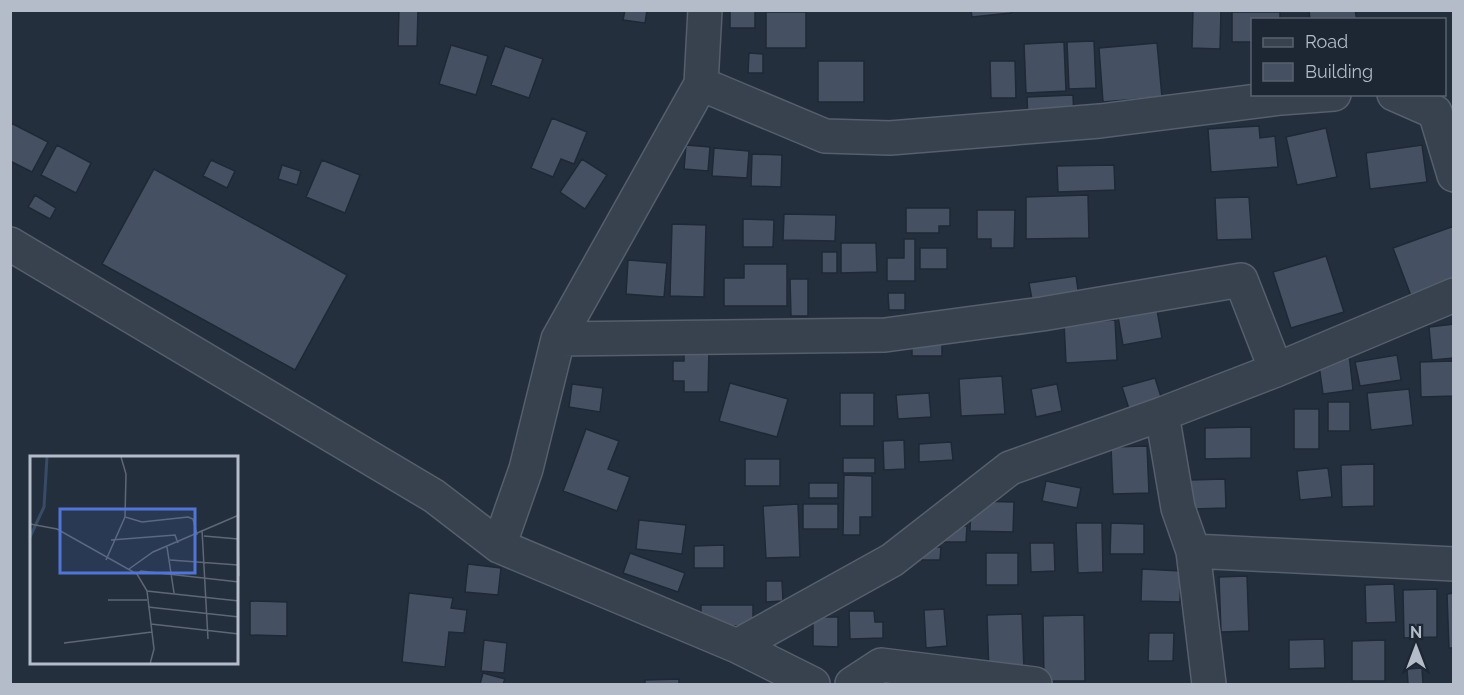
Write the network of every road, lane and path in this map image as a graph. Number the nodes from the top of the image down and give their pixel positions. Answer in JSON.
{"nodes":[{"id":1,"x":705,"y":10,"type":"edge"},
{"id":2,"x":701,"y":84,"type":"junction"},
{"id":3,"x":1308,"y":96,"type":"edge"},
{"id":4,"x":1399,"y":96,"type":"edge"},
{"id":5,"x":1454,"y":175,"type":"edge"},
{"id":6,"x":10,"y":244,"type":"edge"},
{"id":7,"x":1454,"y":295,"type":"edge"},
{"id":8,"x":558,"y":339,"type":"junction"},
{"id":9,"x":1276,"y":370,"type":"junction"},
{"id":10,"x":1162,"y":414,"type":"junction"},
{"id":11,"x":499,"y":546,"type":"junction"},
{"id":12,"x":1193,"y":551,"type":"junction"},
{"id":13,"x":1454,"y":564,"type":"edge"},
{"id":14,"x":738,"y":646,"type":"junction"},
{"id":15,"x":813,"y":684,"type":"edge"},
{"id":16,"x":852,"y":684,"type":"edge"},
{"id":17,"x":1035,"y":684,"type":"edge"},
{"id":18,"x":1209,"y":684,"type":"edge"}],
"edges":[{"from":1,"to":2,"type":"street"},
{"from":2,"to":3,"type":"street"},
{"from":2,"to":8,"type":"street"},
{"from":4,"to":5,"type":"street"},
{"from":6,"to":11,"type":"street"},
{"from":7,"to":9,"type":"street"},
{"from":8,"to":9,"type":"street"},
{"from":8,"to":11,"type":"street"},
{"from":9,"to":10,"type":"street"},
{"from":10,"to":12,"type":"street"},
{"from":10,"to":14,"type":"street"},
{"from":11,"to":14,"type":"street"},
{"from":12,"to":13,"type":"street"},
{"from":12,"to":18,"type":"street"},
{"from":14,"to":15,"type":"street"},
{"from":16,"to":17,"type":"street"}]}
